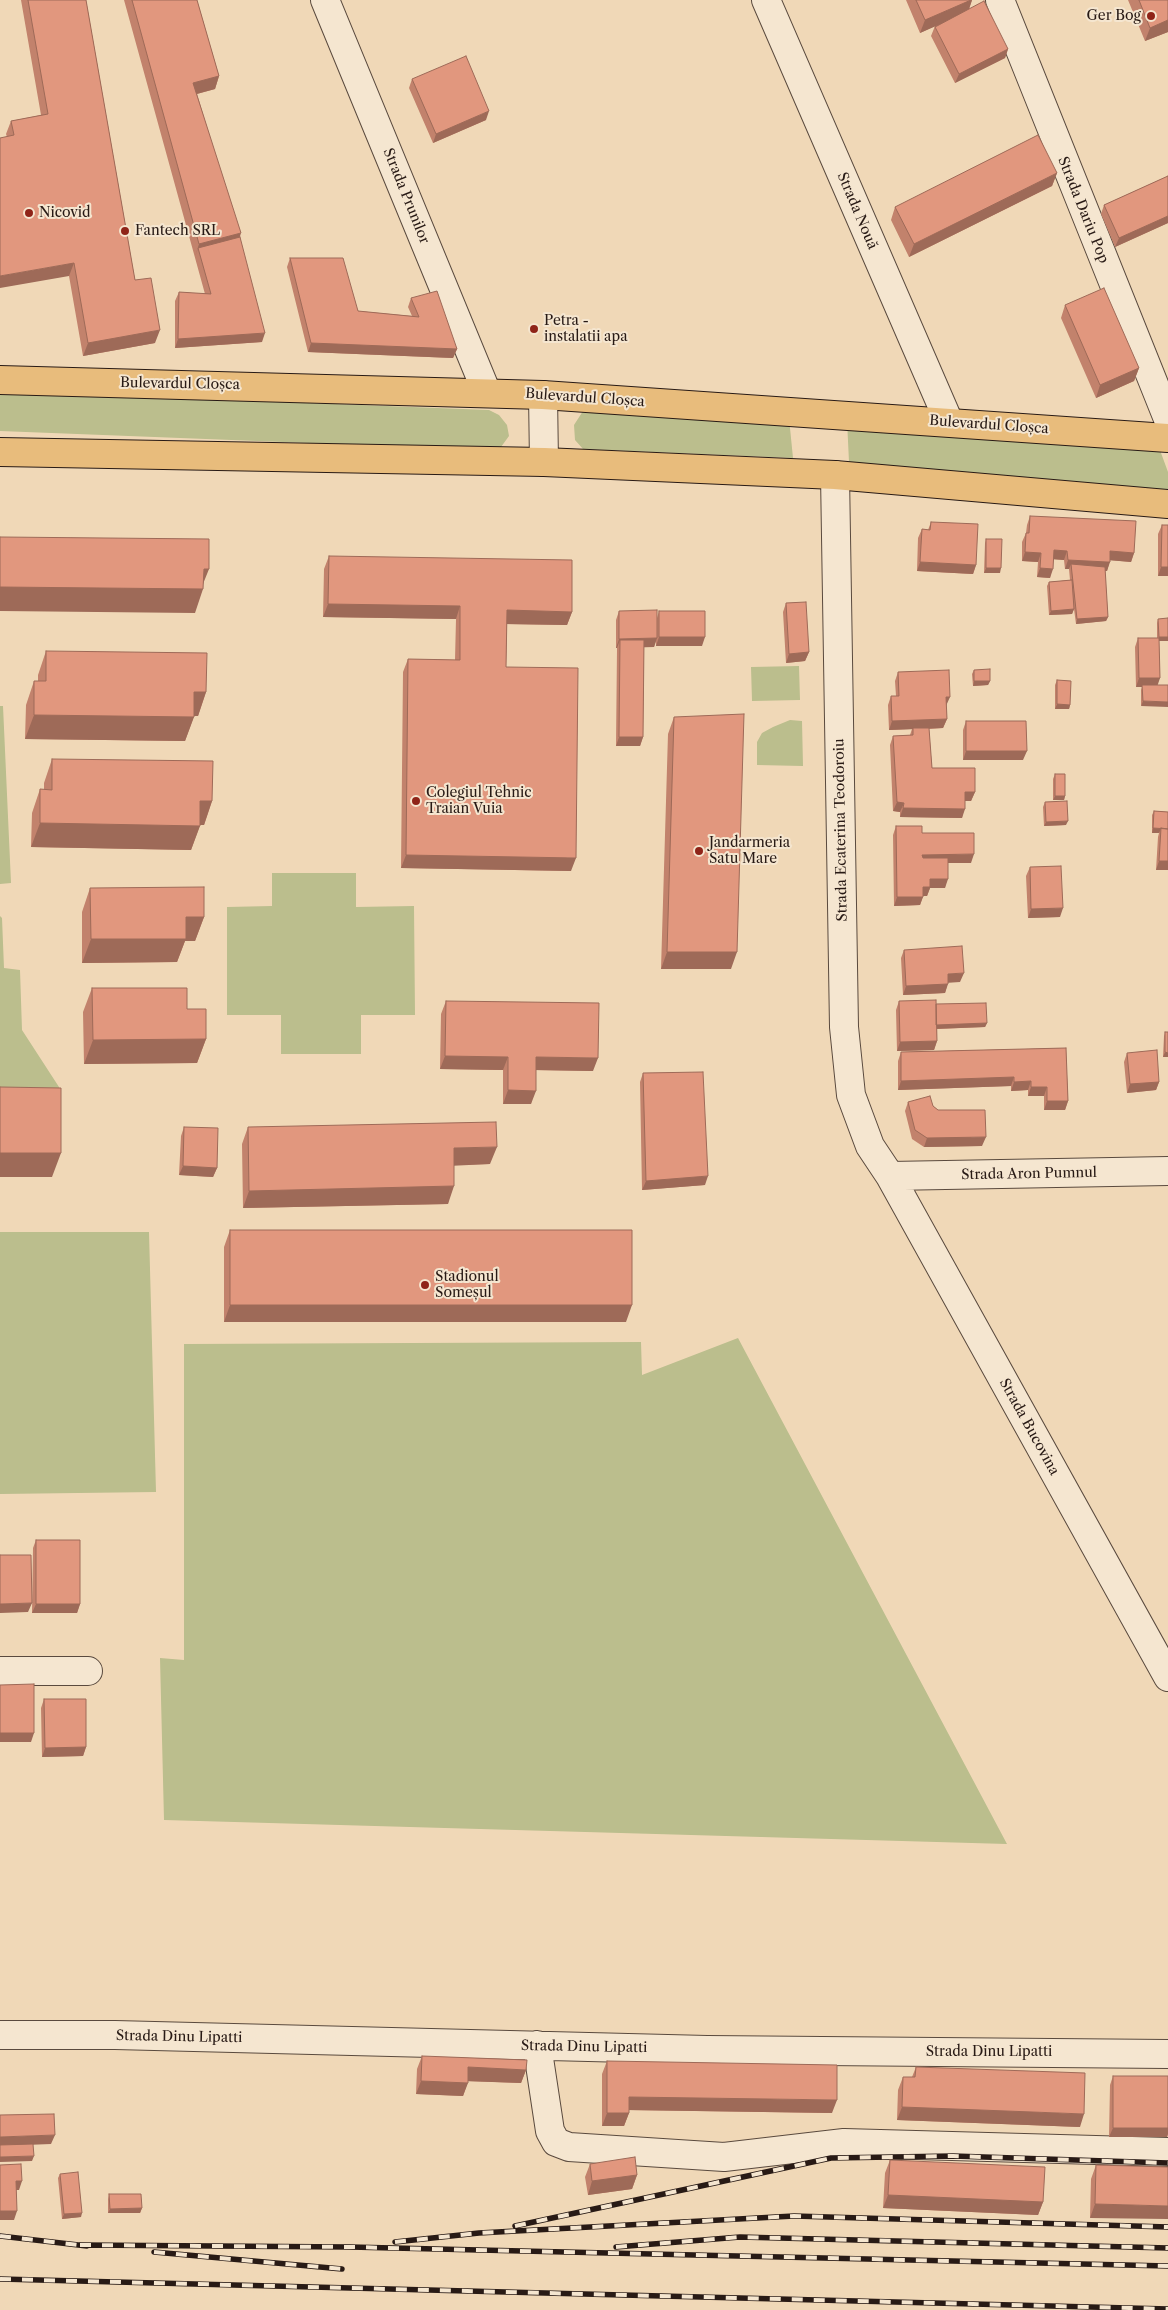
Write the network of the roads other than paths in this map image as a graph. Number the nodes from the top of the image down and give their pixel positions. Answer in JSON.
{"nodes":[{"id":1,"x":325,"y":0,"type":"edge"},
{"id":2,"x":766,"y":0,"type":"edge"},
{"id":3,"x":1000,"y":0,"type":"edge"},
{"id":4,"x":0,"y":380,"type":"edge"},
{"id":5,"x":486,"y":393,"type":"junction"},
{"id":6,"x":543,"y":395,"type":"junction"},
{"id":7,"x":1168,"y":419,"type":"edge"},
{"id":8,"x":949,"y":422,"type":"junction"},
{"id":9,"x":1168,"y":438,"type":"edge"},
{"id":10,"x":0,"y":452,"type":"edge"},
{"id":11,"x":544,"y":462,"type":"junction"},
{"id":12,"x":835,"y":475,"type":"junction"},
{"id":13,"x":1168,"y":504,"type":"edge"},
{"id":14,"x":1168,"y":1172,"type":"edge"},
{"id":15,"x":890,"y":1176,"type":"junction"},
{"id":16,"x":0,"y":1671,"type":"edge"},
{"id":17,"x":88,"y":1671,"type":"dead end"},
{"id":18,"x":1168,"y":1677,"type":"edge"},
{"id":19,"x":0,"y":2035,"type":"edge"},
{"id":20,"x":537,"y":2045,"type":"junction"},
{"id":21,"x":1168,"y":2054,"type":"edge"},
{"id":22,"x":1168,"y":2152,"type":"edge"}],
"edges":[{"from":1,"to":5,"type":"street","name":"Strada Prunilor"},
{"from":2,"to":8,"type":"street","name":"Strada Nouă"},
{"from":3,"to":7,"type":"street","name":"Strada Dariu Pop"},
{"from":4,"to":5,"type":"main road","name":"Bulevardul Cloșca"},
{"from":5,"to":6,"type":"main road","name":"Bulevardul Cloșca"},
{"from":6,"to":8,"type":"main road","name":"Bulevardul Cloșca"},
{"from":6,"to":11,"type":"street"},
{"from":8,"to":9,"type":"main road","name":"Bulevardul Cloșca"},
{"from":10,"to":11,"type":"main road"},
{"from":11,"to":12,"type":"main road"},
{"from":12,"to":13,"type":"main road"},
{"from":12,"to":15,"type":"street","name":"Strada Ecaterina Teodoroiu"},
{"from":14,"to":15,"type":"street","name":"Strada Aron Pumnul"},
{"from":15,"to":18,"type":"street","name":"Strada Bucovina"},
{"from":16,"to":17,"type":"street"},
{"from":19,"to":20,"type":"street","name":"Strada Dinu Lipatti"},
{"from":20,"to":21,"type":"street","name":"Strada Dinu Lipatti"},
{"from":20,"to":22,"type":"street"}]}
